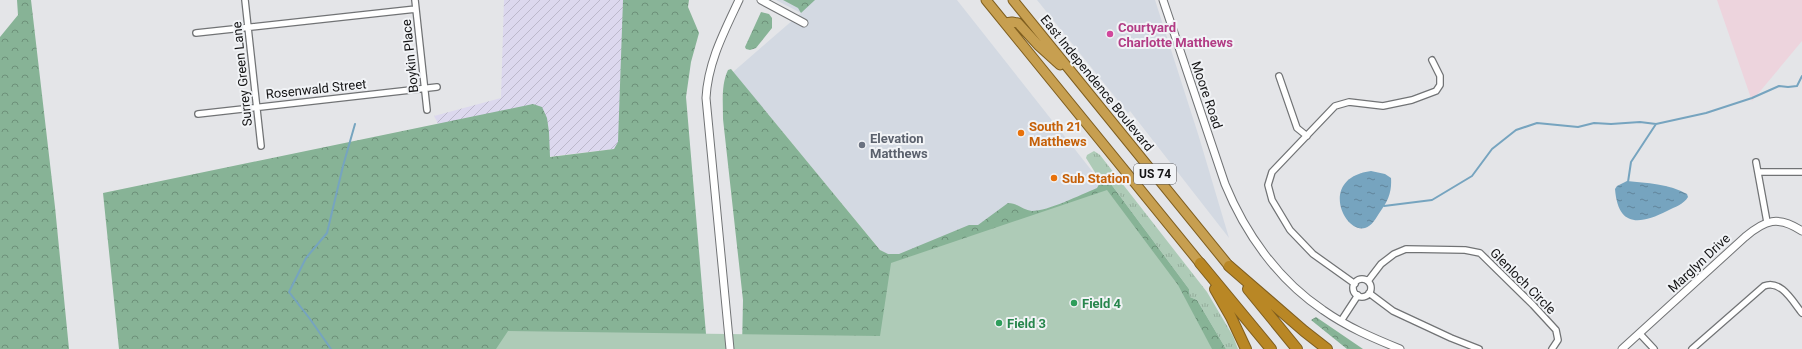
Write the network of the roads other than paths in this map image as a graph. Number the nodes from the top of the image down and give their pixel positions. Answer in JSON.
{"nodes":[{"id":1,"x":245,"y":0,"type":"edge"},
{"id":2,"x":415,"y":0,"type":"edge"},
{"id":3,"x":739,"y":0,"type":"edge"},
{"id":4,"x":761,"y":0,"type":"edge"},
{"id":5,"x":986,"y":0,"type":"edge"},
{"id":6,"x":1013,"y":0,"type":"edge"},
{"id":7,"x":1163,"y":0,"type":"edge"},
{"id":8,"x":416,"y":9,"type":"junction"},
{"id":9,"x":804,"y":23,"type":"dead end"},
{"id":10,"x":1005,"y":23,"type":"junction"},
{"id":11,"x":248,"y":27,"type":"junction"},
{"id":12,"x":196,"y":33,"type":"dead end"},
{"id":13,"x":1432,"y":60,"type":"dead end"},
{"id":14,"x":1279,"y":76,"type":"dead end"},
{"id":15,"x":1080,"y":83,"type":"junction"},
{"id":16,"x":437,"y":87,"type":"dead end"},
{"id":17,"x":425,"y":88,"type":"junction"},
{"id":18,"x":257,"y":107,"type":"junction"},
{"id":19,"x":427,"y":110,"type":"dead end"},
{"id":20,"x":198,"y":114,"type":"dead end"},
{"id":21,"x":1307,"y":136,"type":"junction"},
{"id":22,"x":261,"y":146,"type":"dead end"},
{"id":23,"x":1756,"y":162,"type":"dead end"},
{"id":24,"x":1758,"y":172,"type":"junction"},
{"id":25,"x":1802,"y":172,"type":"edge"},
{"id":26,"x":1767,"y":222,"type":"junction"},
{"id":27,"x":1802,"y":231,"type":"edge"},
{"id":28,"x":1200,"y":263,"type":"junction"},
{"id":29,"x":1229,"y":266,"type":"junction"},
{"id":30,"x":1368,"y":281,"type":"junction"},
{"id":31,"x":1355,"y":284,"type":"junction"},
{"id":32,"x":1369,"y":293,"type":"junction"},
{"id":33,"x":1358,"y":295,"type":"junction"},
{"id":34,"x":1802,"y":313,"type":"edge"},
{"id":35,"x":1341,"y":321,"type":"junction"},
{"id":36,"x":1640,"y":334,"type":"junction"},
{"id":37,"x":730,"y":349,"type":"edge"},
{"id":38,"x":1246,"y":349,"type":"edge"},
{"id":39,"x":1271,"y":349,"type":"edge"},
{"id":40,"x":1297,"y":349,"type":"edge"},
{"id":41,"x":1327,"y":349,"type":"edge"},
{"id":42,"x":1400,"y":349,"type":"edge"},
{"id":43,"x":1480,"y":349,"type":"edge"},
{"id":44,"x":1552,"y":349,"type":"edge"},
{"id":45,"x":1622,"y":349,"type":"edge"},
{"id":46,"x":1654,"y":349,"type":"edge"},
{"id":47,"x":1692,"y":349,"type":"edge"}],
"edges":[{"from":1,"to":11,"type":"street","name":"Surrey Green Lane"},
{"from":2,"to":8,"type":"street","name":"Boykin Place"},
{"from":3,"to":37,"type":"street"},
{"from":4,"to":9,"type":"street"},
{"from":5,"to":10,"type":"highway","number":"US 74"},
{"from":6,"to":15,"type":"highway","name":"East Independence Boulevard","number":"US 74"},
{"from":7,"to":35,"type":"street","name":"Moore Road"},
{"from":8,"to":11,"type":"street"},
{"from":8,"to":17,"type":"street","name":"Boykin Place"},
{"from":10,"to":15,"type":"highway"},
{"from":10,"to":28,"type":"highway","number":"US 74"},
{"from":11,"to":12,"type":"street"},
{"from":11,"to":18,"type":"street","name":"Surrey Green Lane"},
{"from":13,"to":21,"type":"street"},
{"from":14,"to":21,"type":"street"},
{"from":15,"to":29,"type":"highway","name":"East Independence Boulevard","number":"US 74"},
{"from":16,"to":17,"type":"street","name":"Rosenwald Street"},
{"from":17,"to":18,"type":"street","name":"Rosenwald Street"},
{"from":17,"to":19,"type":"street","name":"Boykin Place"},
{"from":18,"to":20,"type":"street","name":"Rosenwald Street"},
{"from":18,"to":22,"type":"street","name":"Surrey Green Lane"},
{"from":21,"to":31,"type":"street"},
{"from":23,"to":24,"type":"street"},
{"from":24,"to":25,"type":"street"},
{"from":24,"to":26,"type":"street"},
{"from":26,"to":27,"type":"street"},
{"from":26,"to":36,"type":"street","name":"Marglyn Drive"},
{"from":28,"to":38,"type":"highway"},
{"from":28,"to":39,"type":"highway","number":"US 74"},
{"from":29,"to":40,"type":"highway","name":"East Independence Boulevard","number":"US 74"},
{"from":29,"to":41,"type":"highway"},
{"from":30,"to":31,"type":"street"},
{"from":30,"to":32,"type":"street"},
{"from":30,"to":44,"type":"street","name":"Glenloch Circle"},
{"from":31,"to":33,"type":"street"},
{"from":32,"to":33,"type":"street"},
{"from":32,"to":43,"type":"street"},
{"from":33,"to":35,"type":"street"},
{"from":34,"to":47,"type":"street"},
{"from":35,"to":42,"type":"street"},
{"from":36,"to":45,"type":"street","name":"Marglyn Drive"},
{"from":36,"to":46,"type":"street"}]}
